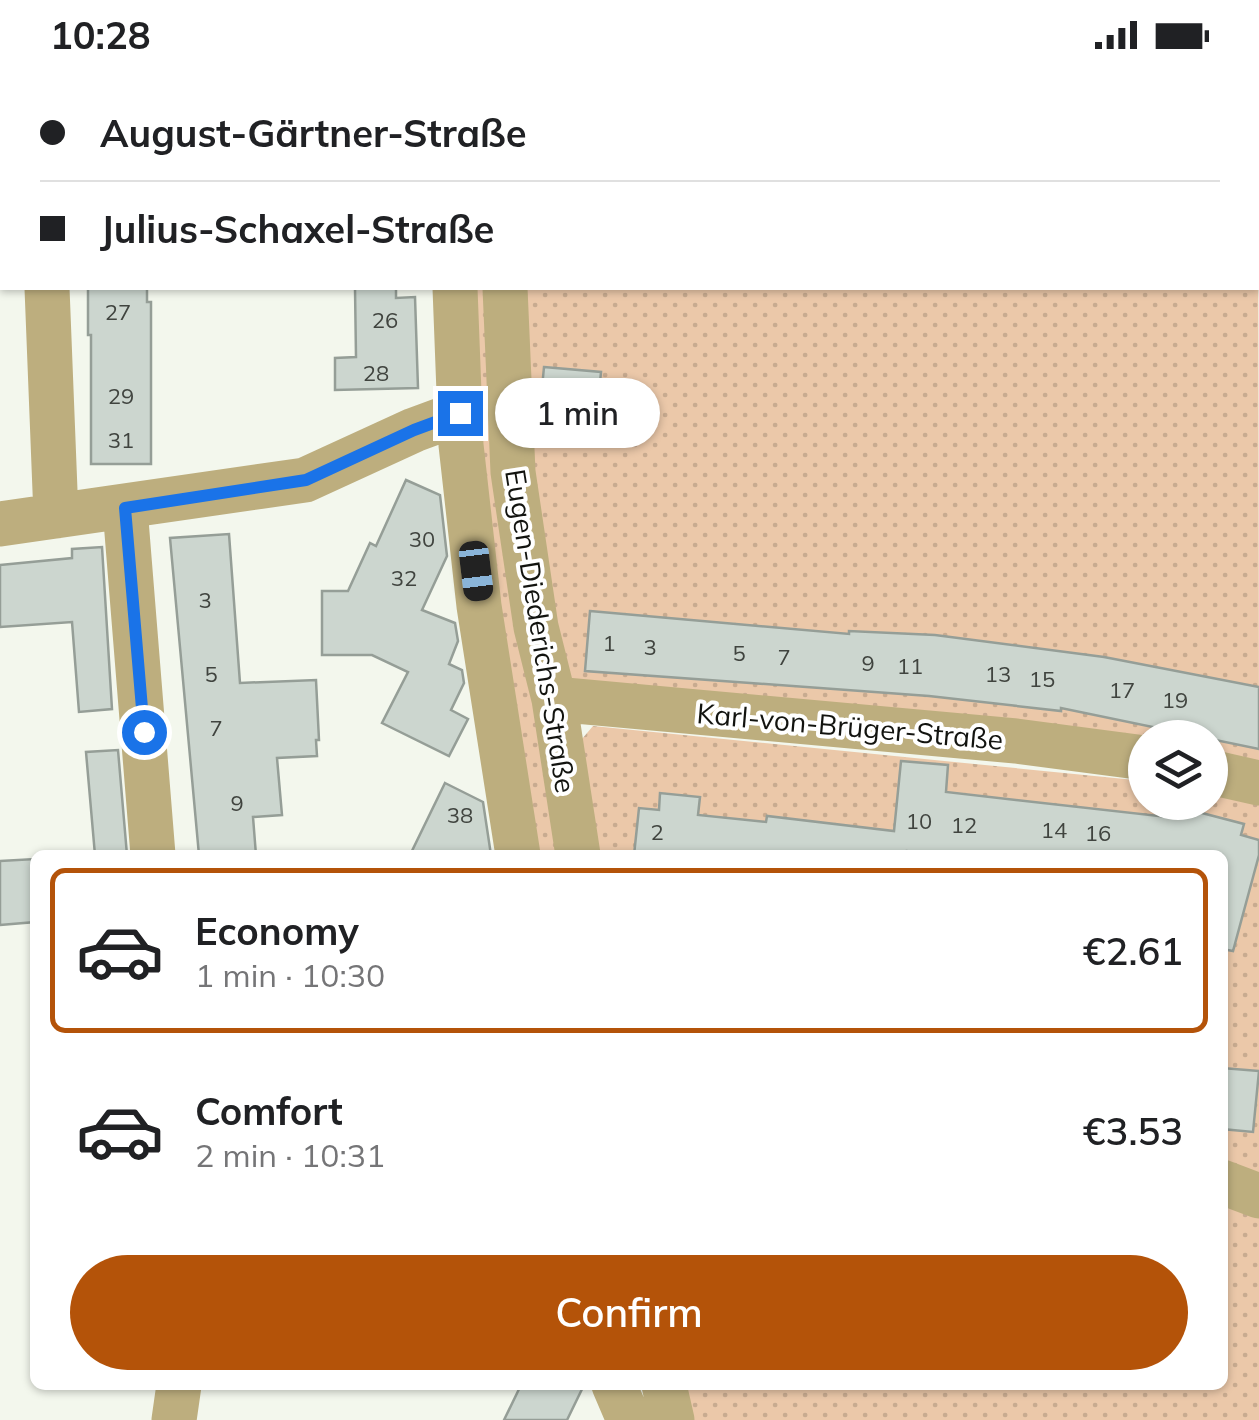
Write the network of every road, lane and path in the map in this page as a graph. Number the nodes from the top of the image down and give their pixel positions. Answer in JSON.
{"nodes":[{"id":1,"x":47,"y":290,"type":"edge"},
{"id":2,"x":455,"y":290,"type":"edge"},
{"id":3,"x":504,"y":290,"type":"edge"},
{"id":4,"x":460,"y":413,"type":"junction"},
{"id":5,"x":125,"y":508,"type":"junction"},
{"id":6,"x":56,"y":516,"type":"junction"},
{"id":7,"x":0,"y":524,"type":"edge"},
{"id":8,"x":554,"y":700,"type":"junction"},
{"id":9,"x":1128,"y":756,"type":"edge"},
{"id":10,"x":1228,"y":776,"type":"edge"},
{"id":11,"x":1259,"y":782,"type":"edge"},
{"id":12,"x":153,"y":850,"type":"edge"},
{"id":13,"x":517,"y":850,"type":"edge"},
{"id":14,"x":577,"y":850,"type":"edge"},
{"id":15,"x":1228,"y":1184,"type":"edge"},
{"id":16,"x":1259,"y":1196,"type":"edge"},
{"id":17,"x":178,"y":1390,"type":"edge"},
{"id":18,"x":616,"y":1390,"type":"edge"},
{"id":19,"x":665,"y":1390,"type":"edge"},
{"id":20,"x":174,"y":1420,"type":"edge"},
{"id":21,"x":628,"y":1420,"type":"edge"},
{"id":22,"x":672,"y":1420,"type":"edge"}],
"edges":[{"from":1,"to":6,"type":"street"},
{"from":2,"to":4,"type":"street","name":"Eugen-Diederichs-Straße"},
{"from":3,"to":8,"type":"street","name":"Eugen-Diederichs-Straße"},
{"from":4,"to":5,"type":"street"},
{"from":4,"to":13,"type":"street","name":"Eugen-Diederichs-Straße"},
{"from":5,"to":6,"type":"street"},
{"from":5,"to":12,"type":"street"},
{"from":6,"to":7,"type":"street"},
{"from":8,"to":9,"type":"street","name":"Karl-von-Brüger-Straße"},
{"from":8,"to":14,"type":"street","name":"Eugen-Diederichs-Straße"},
{"from":10,"to":11,"type":"street"},
{"from":15,"to":16,"type":"street"},
{"from":17,"to":20,"type":"street"},
{"from":18,"to":21,"type":"street"},
{"from":19,"to":22,"type":"street"}]}
